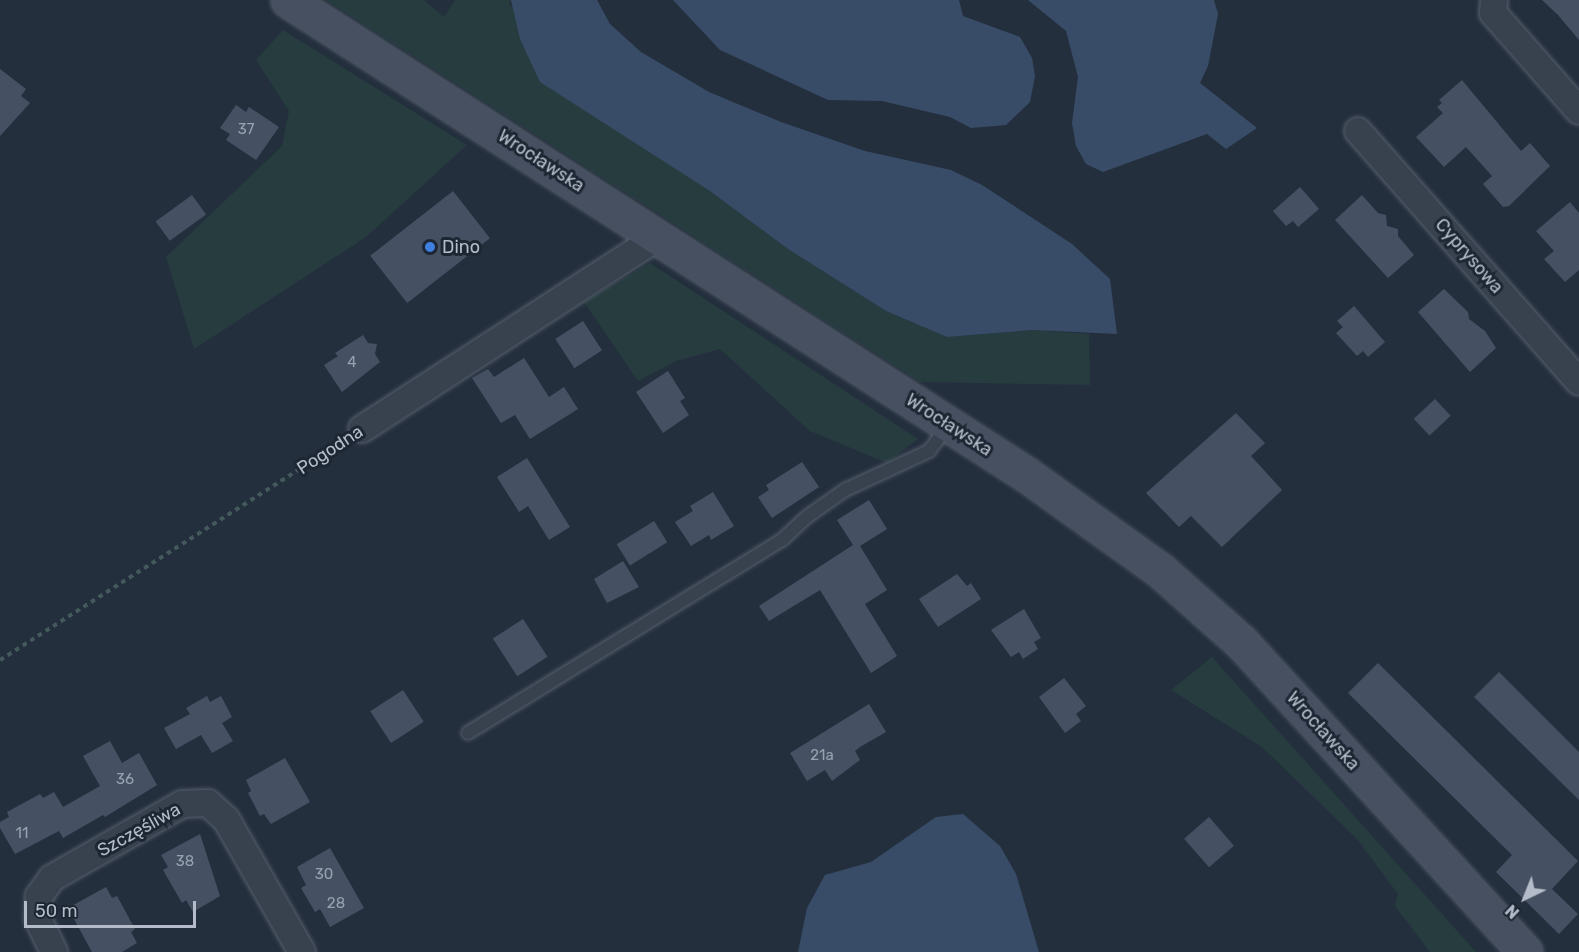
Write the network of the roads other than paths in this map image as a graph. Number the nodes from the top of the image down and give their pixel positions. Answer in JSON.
{"nodes":[{"id":1,"x":288,"y":0,"type":"edge"},
{"id":2,"x":1494,"y":0,"type":"edge"},
{"id":3,"x":1579,"y":111,"type":"edge"},
{"id":4,"x":1358,"y":131,"type":"dead end"},
{"id":5,"x":658,"y":237,"type":"junction"},
{"id":6,"x":1579,"y":382,"type":"edge"},
{"id":7,"x":949,"y":426,"type":"junction"},
{"id":8,"x":362,"y":429,"type":"road end"},
{"id":9,"x":468,"y":733,"type":"dead end"},
{"id":10,"x":54,"y":952,"type":"edge"},
{"id":11,"x":302,"y":952,"type":"edge"},
{"id":12,"x":1525,"y":952,"type":"edge"}],
"edges":[{"from":1,"to":5,"type":"main road","name":"Wrocławska"},
{"from":2,"to":3,"type":"street"},
{"from":4,"to":6,"type":"street","name":"Cyprysowa"},
{"from":5,"to":7,"type":"main road","name":"Wrocławska"},
{"from":5,"to":8,"type":"street","name":"Pogodna"},
{"from":7,"to":9,"type":"lane"},
{"from":7,"to":12,"type":"main road","name":"Wrocławska"},
{"from":10,"to":11,"type":"street","name":"Szczęśliwa"}]}
